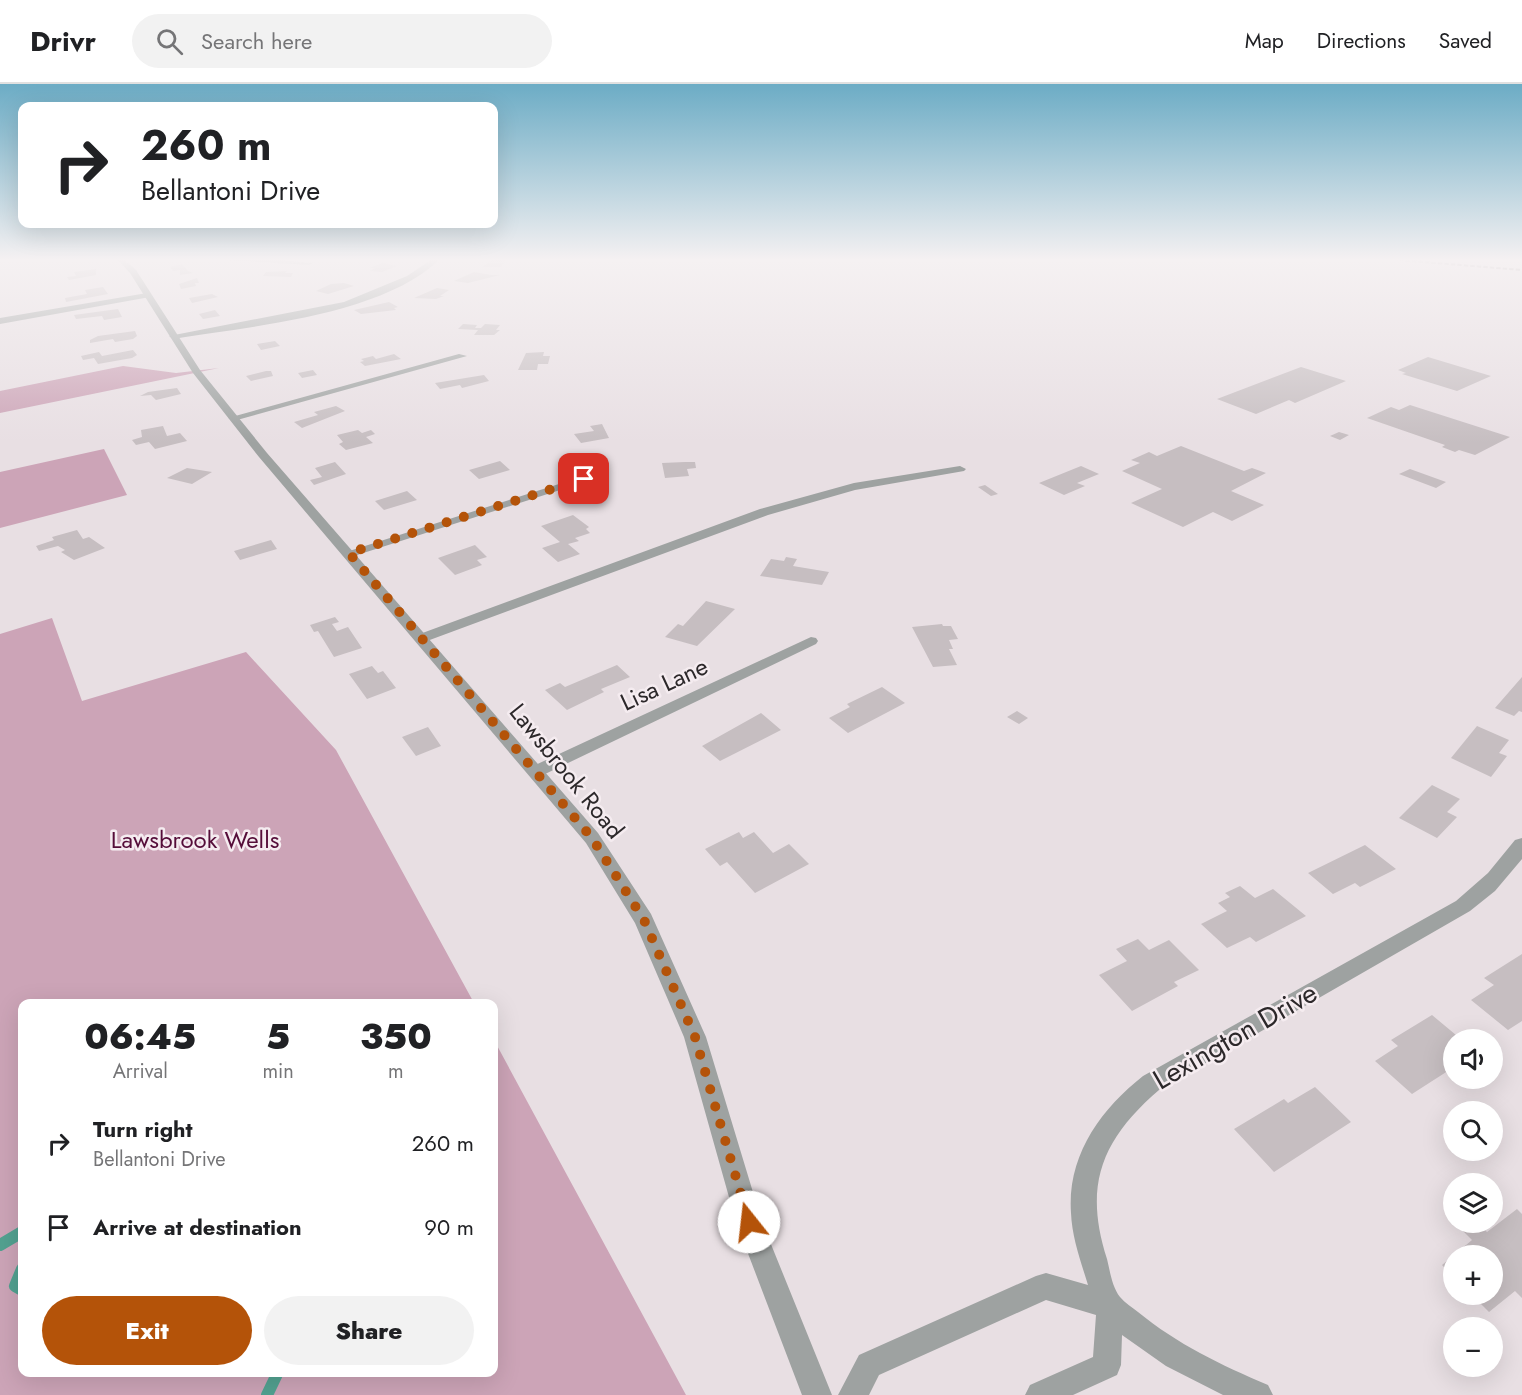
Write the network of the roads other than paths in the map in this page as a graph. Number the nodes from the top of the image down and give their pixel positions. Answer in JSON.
{"nodes":[{"id":1,"x":164,"y":321,"type":"edge"},
{"id":2,"x":256,"y":321,"type":"edge"},
{"id":3,"x":173,"y":336,"type":"junction"},
{"id":4,"x":462,"y":356,"type":"dead end"},
{"id":5,"x":233,"y":418,"type":"junction"},
{"id":6,"x":960,"y":469,"type":"dead end"},
{"id":7,"x":584,"y":479,"type":"dead end"},
{"id":8,"x":349,"y":553,"type":"junction"},
{"id":9,"x":422,"y":638,"type":"junction"},
{"id":10,"x":811,"y":641,"type":"dead end"},
{"id":11,"x":537,"y":771,"type":"junction"},
{"id":12,"x":1522,"y":845,"type":"edge"},
{"id":13,"x":1110,"y":1306,"type":"junction"},
{"id":14,"x":817,"y":1395,"type":"edge"},
{"id":15,"x":853,"y":1395,"type":"edge"},
{"id":16,"x":1040,"y":1395,"type":"edge"},
{"id":17,"x":1258,"y":1395,"type":"edge"}],
"edges":[{"from":1,"to":3,"type":"street","name":"Lawsbrook Road"},
{"from":2,"to":3,"type":"street"},
{"from":3,"to":5,"type":"street","name":"Lawsbrook Road"},
{"from":4,"to":5,"type":"street"},
{"from":5,"to":8,"type":"street","name":"Lawsbrook Road"},
{"from":6,"to":9,"type":"street"},
{"from":7,"to":8,"type":"street"},
{"from":8,"to":9,"type":"street","name":"Lawsbrook Road"},
{"from":9,"to":11,"type":"street","name":"Lawsbrook Road"},
{"from":10,"to":11,"type":"street","name":"Lisa Lane"},
{"from":11,"to":14,"type":"street","name":"Lawsbrook Road"},
{"from":12,"to":13,"type":"street","name":"Lexington Drive"},
{"from":13,"to":15,"type":"street"},
{"from":13,"to":16,"type":"street","name":"Lexington Drive"},
{"from":13,"to":17,"type":"street"}]}
